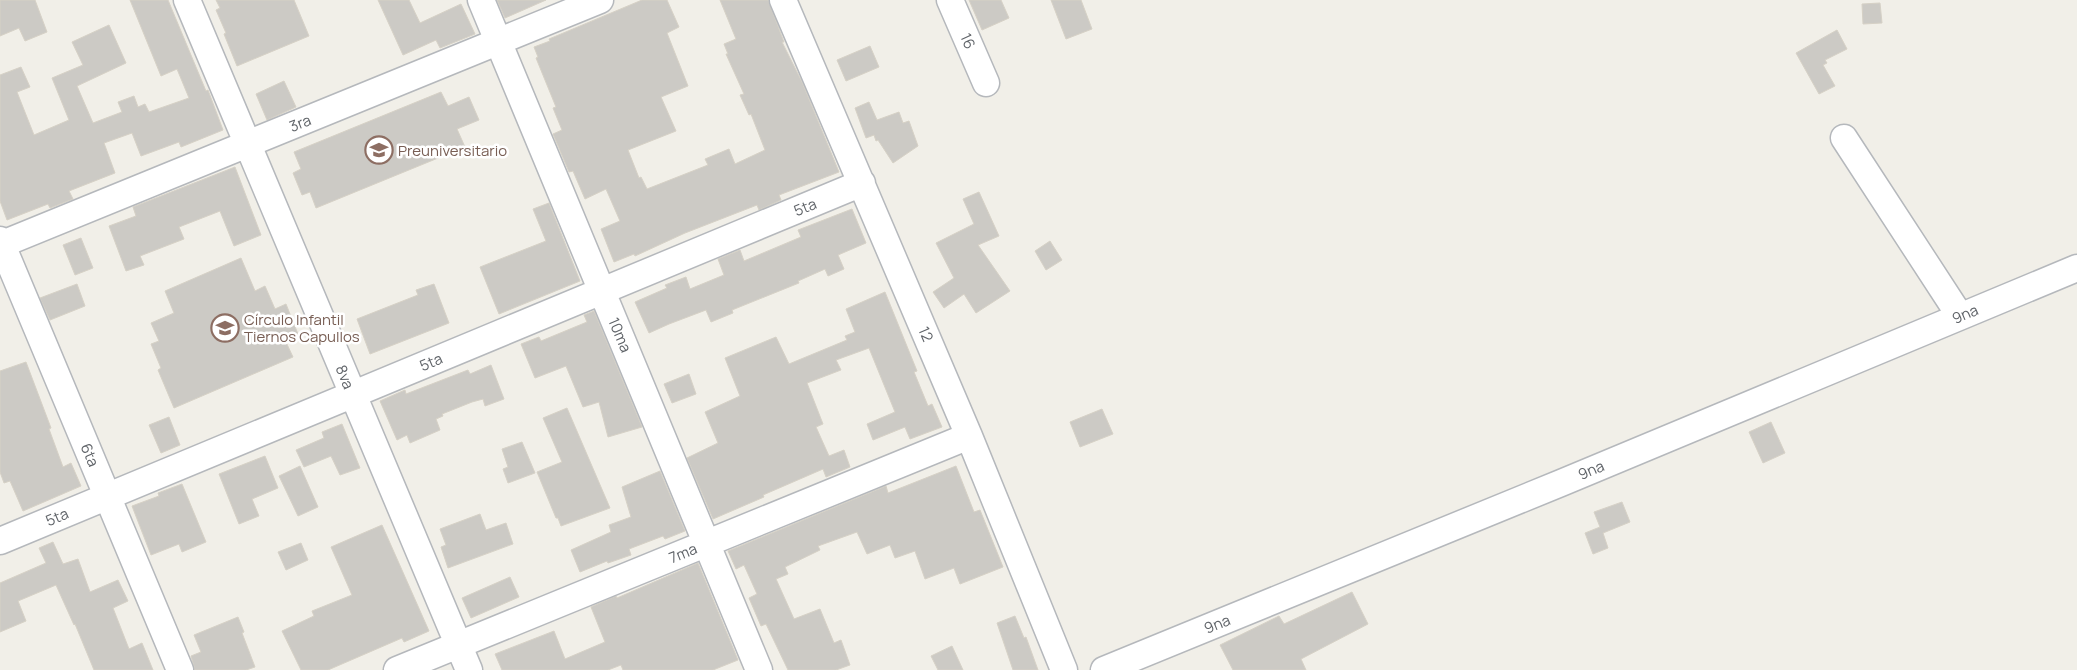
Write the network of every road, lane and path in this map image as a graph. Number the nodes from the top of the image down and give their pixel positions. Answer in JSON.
{"nodes":[{"id":1,"x":187,"y":0,"type":"edge"},
{"id":2,"x":481,"y":0,"type":"edge"},
{"id":3,"x":600,"y":0,"type":"edge"},
{"id":4,"x":783,"y":0,"type":"edge"},
{"id":5,"x":950,"y":0,"type":"edge"},
{"id":6,"x":498,"y":42,"type":"junction"},
{"id":7,"x":986,"y":83,"type":"dead end"},
{"id":8,"x":1844,"y":138,"type":"dead end"},
{"id":9,"x":248,"y":144,"type":"junction"},
{"id":10,"x":862,"y":183,"type":"junction"},
{"id":11,"x":1,"y":243,"type":"edge"},
{"id":12,"x":2077,"y":268,"type":"edge"},
{"id":13,"x":602,"y":291,"type":"junction"},
{"id":14,"x":1960,"y":316,"type":"junction"},
{"id":15,"x":352,"y":395,"type":"junction"},
{"id":16,"x":969,"y":436,"type":"junction"},
{"id":17,"x":107,"y":496,"type":"junction"},
{"id":18,"x":0,"y":541,"type":"edge"},
{"id":19,"x":706,"y":543,"type":"junction"},
{"id":20,"x":458,"y":645,"type":"junction"},
{"id":21,"x":180,"y":670,"type":"edge"},
{"id":22,"x":397,"y":670,"type":"edge"},
{"id":23,"x":469,"y":670,"type":"edge"},
{"id":24,"x":759,"y":670,"type":"edge"},
{"id":25,"x":1064,"y":670,"type":"edge"},
{"id":26,"x":1104,"y":670,"type":"edge"}],
"edges":[{"from":1,"to":9,"type":"street","name":"8va"},
{"from":2,"to":6,"type":"street","name":"10ma"},
{"from":3,"to":6,"type":"street","name":"3ra"},
{"from":4,"to":10,"type":"street","name":"12"},
{"from":5,"to":7,"type":"street","name":"16"},
{"from":6,"to":9,"type":"street","name":"3ra"},
{"from":6,"to":13,"type":"street","name":"10ma"},
{"from":8,"to":14,"type":"street"},
{"from":9,"to":11,"type":"street","name":"3ra"},
{"from":9,"to":15,"type":"street","name":"8va"},
{"from":10,"to":13,"type":"street","name":"5ta"},
{"from":10,"to":16,"type":"street","name":"12"},
{"from":11,"to":17,"type":"street","name":"6ta"},
{"from":12,"to":14,"type":"street","name":"9na"},
{"from":13,"to":15,"type":"street","name":"5ta"},
{"from":13,"to":19,"type":"street","name":"10ma"},
{"from":14,"to":26,"type":"street","name":"9na"},
{"from":15,"to":17,"type":"street","name":"5ta"},
{"from":15,"to":20,"type":"street","name":"8va"},
{"from":16,"to":19,"type":"street","name":"7ma"},
{"from":16,"to":25,"type":"street","name":"12"},
{"from":17,"to":18,"type":"street","name":"5ta"},
{"from":17,"to":21,"type":"street","name":"6ta"},
{"from":19,"to":20,"type":"street","name":"7ma"},
{"from":19,"to":24,"type":"street","name":"10ma"},
{"from":20,"to":22,"type":"street","name":"7ma"},
{"from":20,"to":23,"type":"street","name":"8va"}]}
